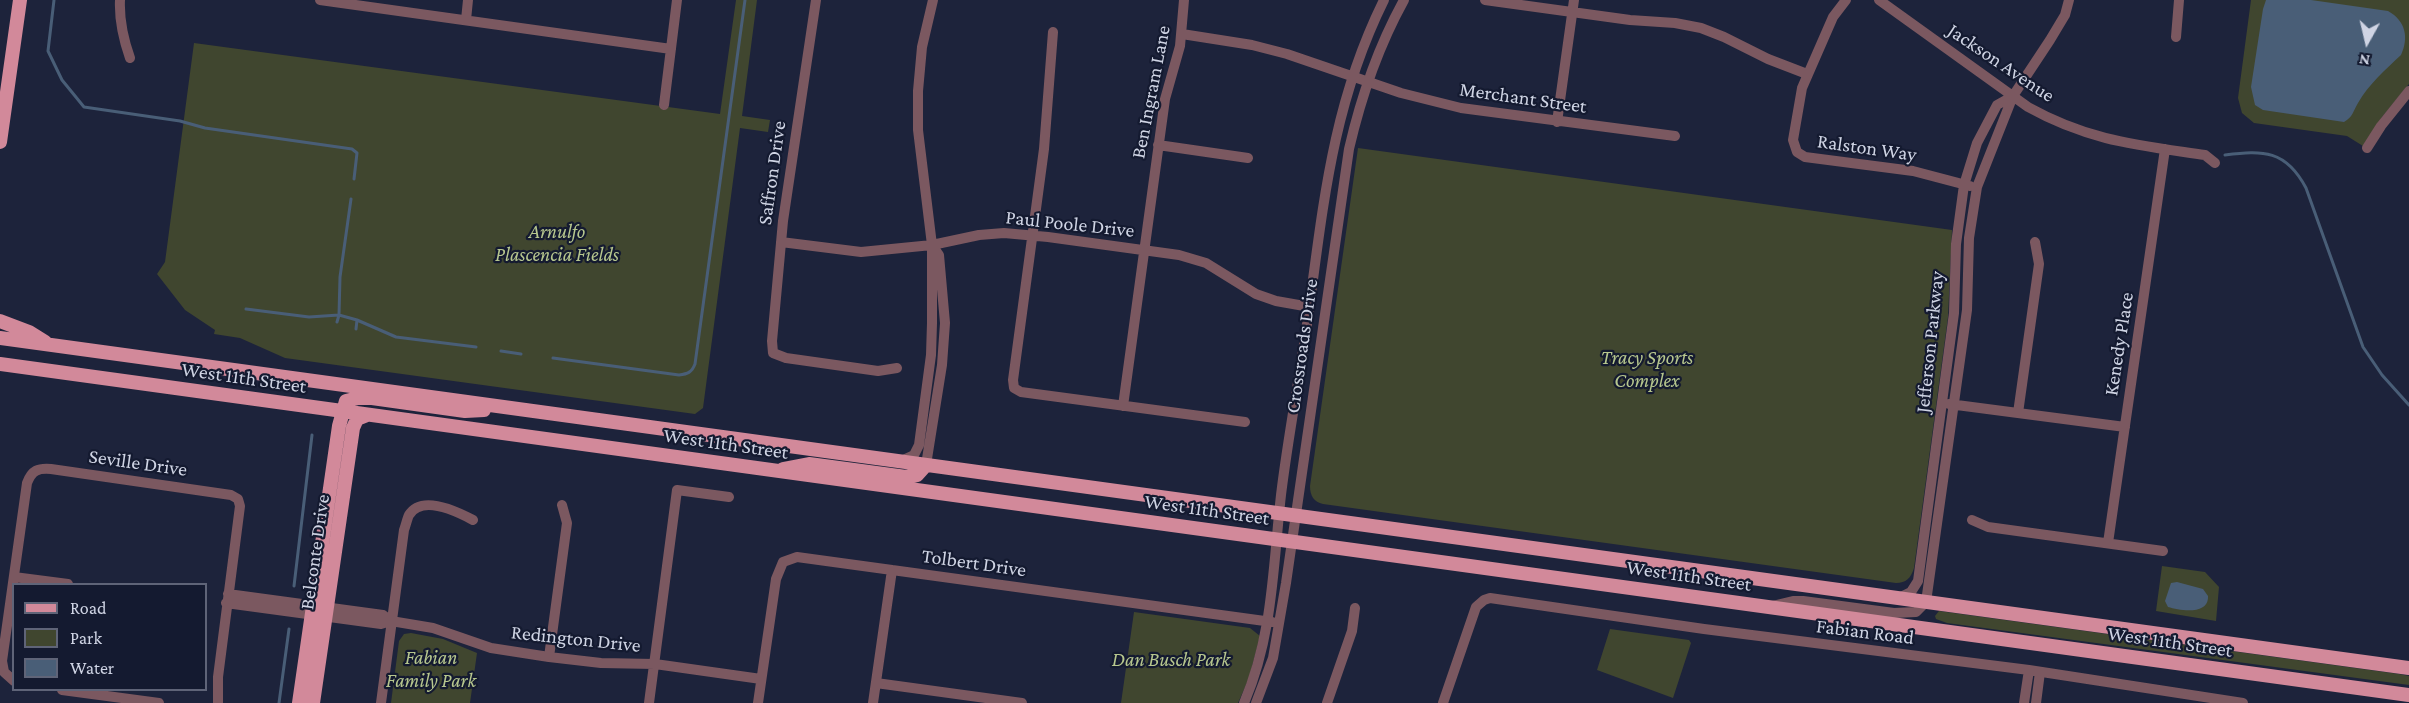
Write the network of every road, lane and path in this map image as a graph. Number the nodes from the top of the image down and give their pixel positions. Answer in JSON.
{"nodes":[{"id":1,"x":20,"y":0,"type":"edge"},
{"id":2,"x":120,"y":0,"type":"edge"},
{"id":3,"x":320,"y":0,"type":"edge"},
{"id":4,"x":468,"y":0,"type":"edge"},
{"id":5,"x":677,"y":0,"type":"edge"},
{"id":6,"x":816,"y":0,"type":"edge"},
{"id":7,"x":933,"y":0,"type":"edge"},
{"id":8,"x":1184,"y":0,"type":"edge"},
{"id":9,"x":1384,"y":0,"type":"edge"},
{"id":10,"x":1404,"y":0,"type":"edge"},
{"id":11,"x":1485,"y":0,"type":"edge"},
{"id":12,"x":1574,"y":0,"type":"edge"},
{"id":13,"x":1846,"y":0,"type":"edge"},
{"id":14,"x":1879,"y":0,"type":"edge"},
{"id":15,"x":2069,"y":0,"type":"edge"},
{"id":16,"x":2180,"y":0,"type":"edge"},
{"id":17,"x":351,"y":2,"type":"edge"},
{"id":18,"x":1572,"y":12,"type":"junction"},
{"id":19,"x":466,"y":20,"type":"junction"},
{"id":20,"x":1053,"y":32,"type":"dead end"},
{"id":21,"x":1182,"y":34,"type":"junction"},
{"id":22,"x":2176,"y":37,"type":"dead end"},
{"id":23,"x":671,"y":49,"type":"junction"},
{"id":24,"x":130,"y":58,"type":"dead end"},
{"id":25,"x":1807,"y":74,"type":"junction"},
{"id":26,"x":1352,"y":76,"type":"junction"},
{"id":27,"x":1368,"y":82,"type":"junction"},
{"id":28,"x":2409,"y":91,"type":"edge"},
{"id":29,"x":2013,"y":96,"type":"junction"},
{"id":30,"x":663,"y":105,"type":"dead end"},
{"id":31,"x":1557,"y":122,"type":"junction"},
{"id":32,"x":1675,"y":136,"type":"dead end"},
{"id":33,"x":0,"y":142,"type":"edge"},
{"id":34,"x":1158,"y":145,"type":"junction"},
{"id":35,"x":2367,"y":148,"type":"dead end"},
{"id":36,"x":2165,"y":149,"type":"junction"},
{"id":37,"x":1248,"y":158,"type":"dead end"},
{"id":38,"x":2215,"y":163,"type":"dead end"},
{"id":39,"x":1964,"y":185,"type":"junction"},
{"id":40,"x":1977,"y":187,"type":"junction"},
{"id":41,"x":1034,"y":236,"type":"junction"},
{"id":42,"x":781,"y":242,"type":"junction"},
{"id":43,"x":2036,"y":242,"type":"dead end"},
{"id":44,"x":932,"y":246,"type":"junction"},
{"id":45,"x":1143,"y":250,"type":"junction"},
{"id":46,"x":1310,"y":307,"type":"junction"},
{"id":47,"x":0,"y":321,"type":"edge"},
{"id":48,"x":0,"y":338,"type":"edge"},
{"id":49,"x":46,"y":344,"type":"junction"},
{"id":50,"x":0,"y":363,"type":"edge"},
{"id":51,"x":897,"y":368,"type":"dead end"},
{"id":52,"x":1942,"y":403,"type":"junction"},
{"id":53,"x":1954,"y":404,"type":"junction"},
{"id":54,"x":1123,"y":405,"type":"junction"},
{"id":55,"x":498,"y":406,"type":"junction"},
{"id":56,"x":343,"y":412,"type":"junction"},
{"id":57,"x":2018,"y":413,"type":"junction"},
{"id":58,"x":368,"y":415,"type":"junction"},
{"id":59,"x":1245,"y":422,"type":"dead end"},
{"id":60,"x":2125,"y":427,"type":"junction"},
{"id":61,"x":900,"y":461,"type":"junction"},
{"id":62,"x":926,"y":465,"type":"junction"},
{"id":63,"x":779,"y":471,"type":"junction"},
{"id":64,"x":729,"y":497,"type":"dead end"},
{"id":65,"x":562,"y":505,"type":"dead end"},
{"id":66,"x":1280,"y":513,"type":"junction"},
{"id":67,"x":1296,"y":515,"type":"junction"},
{"id":68,"x":473,"y":520,"type":"dead end"},
{"id":69,"x":1972,"y":520,"type":"dead end"},
{"id":70,"x":1285,"y":541,"type":"junction"},
{"id":71,"x":2108,"y":543,"type":"junction"},
{"id":72,"x":2163,"y":551,"type":"dead end"},
{"id":73,"x":892,"y":570,"type":"junction"},
{"id":74,"x":14,"y":577,"type":"junction"},
{"id":75,"x":13,"y":583,"type":"edge"},
{"id":76,"x":54,"y":583,"type":"edge"},
{"id":77,"x":12,"y":591,"type":"edge"},
{"id":78,"x":1899,"y":598,"type":"junction"},
{"id":79,"x":227,"y":599,"type":"junction"},
{"id":80,"x":1926,"y":602,"type":"junction"},
{"id":81,"x":1769,"y":607,"type":"junction"},
{"id":82,"x":1355,"y":608,"type":"dead end"},
{"id":83,"x":319,"y":611,"type":"junction"},
{"id":84,"x":391,"y":621,"type":"junction"},
{"id":85,"x":1273,"y":622,"type":"junction"},
{"id":86,"x":549,"y":657,"type":"junction"},
{"id":87,"x":655,"y":664,"type":"junction"},
{"id":88,"x":2409,"y":668,"type":"edge"},
{"id":89,"x":2028,"y":670,"type":"junction"},
{"id":90,"x":2040,"y":672,"type":"junction"},
{"id":91,"x":761,"y":678,"type":"junction"},
{"id":92,"x":12,"y":680,"type":"edge"},
{"id":93,"x":876,"y":683,"type":"junction"},
{"id":94,"x":68,"y":691,"type":"edge"},
{"id":95,"x":2409,"y":695,"type":"edge"},
{"id":96,"x":118,"y":700,"type":"edge"},
{"id":97,"x":159,"y":703,"type":"edge"},
{"id":98,"x":218,"y":703,"type":"edge"},
{"id":99,"x":299,"y":703,"type":"edge"},
{"id":100,"x":313,"y":703,"type":"edge"},
{"id":101,"x":381,"y":703,"type":"edge"},
{"id":102,"x":649,"y":703,"type":"edge"},
{"id":103,"x":758,"y":703,"type":"edge"},
{"id":104,"x":873,"y":703,"type":"edge"},
{"id":105,"x":1022,"y":703,"type":"edge"},
{"id":106,"x":1244,"y":703,"type":"edge"},
{"id":107,"x":1256,"y":703,"type":"edge"},
{"id":108,"x":1327,"y":703,"type":"edge"},
{"id":109,"x":1443,"y":703,"type":"edge"},
{"id":110,"x":2024,"y":703,"type":"edge"},
{"id":111,"x":2036,"y":703,"type":"edge"},
{"id":112,"x":2243,"y":703,"type":"edge"}],
"edges":[{"from":1,"to":33,"type":"main road"},
{"from":2,"to":24,"type":"street"},
{"from":3,"to":17,"type":"street"},
{"from":4,"to":19,"type":"street"},
{"from":5,"to":23,"type":"street"},
{"from":6,"to":42,"type":"street","name":"Saffron Drive"},
{"from":7,"to":44,"type":"street"},
{"from":8,"to":21,"type":"street","name":"Ben Ingram Lane"},
{"from":9,"to":26,"type":"street","name":"Crossroads Drive"},
{"from":10,"to":27,"type":"street","name":"Crossroads Drive"},
{"from":11,"to":18,"type":"street"},
{"from":12,"to":18,"type":"street"},
{"from":13,"to":25,"type":"street"},
{"from":14,"to":29,"type":"street","name":"Jackson Avenue"},
{"from":15,"to":29,"type":"street","name":"Jefferson Parkway"},
{"from":16,"to":22,"type":"street"},
{"from":17,"to":19,"type":"street"},
{"from":18,"to":25,"type":"street"},
{"from":18,"to":31,"type":"street"},
{"from":19,"to":23,"type":"street"},
{"from":20,"to":41,"type":"street"},
{"from":21,"to":26,"type":"street","name":"Merchant Street"},
{"from":21,"to":34,"type":"street","name":"Ben Ingram Lane"},
{"from":23,"to":30,"type":"street"},
{"from":25,"to":39,"type":"street","name":"Ralston Way"},
{"from":26,"to":27,"type":"street","name":"Merchant Street"},
{"from":26,"to":46,"type":"street","name":"Crossroads Drive"},
{"from":27,"to":31,"type":"street","name":"Merchant Street"},
{"from":27,"to":67,"type":"street","name":"Crossroads Drive"},
{"from":28,"to":35,"type":"street"},
{"from":29,"to":36,"type":"street","name":"Jackson Avenue"},
{"from":29,"to":39,"type":"street","name":"Jefferson Parkway"},
{"from":29,"to":40,"type":"street","name":"Jefferson Parkway"},
{"from":31,"to":32,"type":"street","name":"Merchant Street"},
{"from":34,"to":37,"type":"street"},
{"from":34,"to":45,"type":"street","name":"Ben Ingram Lane"},
{"from":36,"to":38,"type":"street","name":"Jackson Avenue"},
{"from":36,"to":60,"type":"street","name":"Kenedy Place"},
{"from":39,"to":40,"type":"street","name":"Ralston Way"},
{"from":39,"to":52,"type":"street","name":"Jefferson Parkway"},
{"from":40,"to":53,"type":"street","name":"Jefferson Parkway"},
{"from":41,"to":44,"type":"street","name":"Paul Poole Drive"},
{"from":41,"to":45,"type":"street","name":"Paul Poole Drive"},
{"from":41,"to":54,"type":"street"},
{"from":42,"to":44,"type":"street","name":"Paul Poole Drive"},
{"from":42,"to":51,"type":"street","name":"Saffron Drive"},
{"from":43,"to":57,"type":"street"},
{"from":44,"to":61,"type":"street"},
{"from":44,"to":62,"type":"street"},
{"from":45,"to":46,"type":"street","name":"Paul Poole Drive"},
{"from":45,"to":54,"type":"street","name":"Ben Ingram Lane"},
{"from":46,"to":66,"type":"street","name":"Crossroads Drive"},
{"from":47,"to":49,"type":"main road"},
{"from":48,"to":49,"type":"main road","name":"West 11th Street"},
{"from":49,"to":55,"type":"main road","name":"West 11th Street"},
{"from":50,"to":56,"type":"main road","name":"West 11th Street"},
{"from":52,"to":53,"type":"street"},
{"from":52,"to":78,"type":"street","name":"Jefferson Parkway"},
{"from":53,"to":57,"type":"street"},
{"from":53,"to":80,"type":"street","name":"Jefferson Parkway"},
{"from":54,"to":59,"type":"street"},
{"from":55,"to":56,"type":"main road"},
{"from":55,"to":61,"type":"main road","name":"West 11th Street"},
{"from":56,"to":58,"type":"main road","name":"West 11th Street"},
{"from":56,"to":83,"type":"main road","name":"Belconte Drive"},
{"from":57,"to":60,"type":"street"},
{"from":58,"to":63,"type":"main road","name":"West 11th Street"},
{"from":58,"to":83,"type":"main road","name":"Belconte Drive"},
{"from":60,"to":71,"type":"street","name":"Kenedy Place"},
{"from":61,"to":62,"type":"main road","name":"West 11th Street"},
{"from":62,"to":63,"type":"main road"},
{"from":62,"to":66,"type":"main road","name":"West 11th Street"},
{"from":63,"to":70,"type":"main road","name":"West 11th Street"},
{"from":64,"to":87,"type":"street"},
{"from":65,"to":86,"type":"street"},
{"from":66,"to":67,"type":"main road","name":"West 11th Street"},
{"from":66,"to":70,"type":"street","name":"Crossroads Drive"},
{"from":67,"to":70,"type":"street","name":"Crossroads Drive"},
{"from":67,"to":78,"type":"main road","name":"West 11th Street"},
{"from":68,"to":84,"type":"street"},
{"from":69,"to":71,"type":"street"},
{"from":70,"to":81,"type":"main road","name":"West 11th Street"},
{"from":70,"to":85,"type":"street","name":"Crossroads Drive"},
{"from":71,"to":72,"type":"street"},
{"from":73,"to":85,"type":"street","name":"Tolbert Drive"},
{"from":73,"to":91,"type":"street","name":"Tolbert Drive"},
{"from":73,"to":93,"type":"street"},
{"from":74,"to":75,"type":"street"},
{"from":74,"to":76,"type":"street"},
{"from":74,"to":79,"type":"street","name":"Seville Drive"},
{"from":77,"to":92,"type":"street"},
{"from":78,"to":80,"type":"main road","name":"West 11th Street"},
{"from":79,"to":83,"type":"street","name":"Redington Drive"},
{"from":79,"to":98,"type":"street"},
{"from":80,"to":81,"type":"street"},
{"from":80,"to":88,"type":"main road","name":"West 11th Street"},
{"from":81,"to":95,"type":"main road","name":"West 11th Street"},
{"from":82,"to":108,"type":"street"},
{"from":83,"to":84,"type":"street","name":"Redington Drive"},
{"from":83,"to":99,"type":"main road","name":"Belconte Drive"},
{"from":83,"to":100,"type":"main road","name":"Belconte Drive"},
{"from":84,"to":86,"type":"street","name":"Redington Drive"},
{"from":84,"to":101,"type":"street"},
{"from":85,"to":106,"type":"street","name":"Crossroads Drive"},
{"from":85,"to":107,"type":"street","name":"Crossroads Drive"},
{"from":86,"to":87,"type":"street","name":"Redington Drive"},
{"from":87,"to":91,"type":"street","name":"Redington Drive"},
{"from":87,"to":102,"type":"street"},
{"from":89,"to":90,"type":"street","name":"Fabian Road"},
{"from":89,"to":109,"type":"street","name":"Fabian Road"},
{"from":89,"to":110,"type":"street"},
{"from":90,"to":111,"type":"street"},
{"from":90,"to":112,"type":"street","name":"Fabian Road"},
{"from":91,"to":103,"type":"street"},
{"from":93,"to":104,"type":"street"},
{"from":93,"to":105,"type":"street"},
{"from":94,"to":96,"type":"street"},
{"from":96,"to":97,"type":"street"}]}
